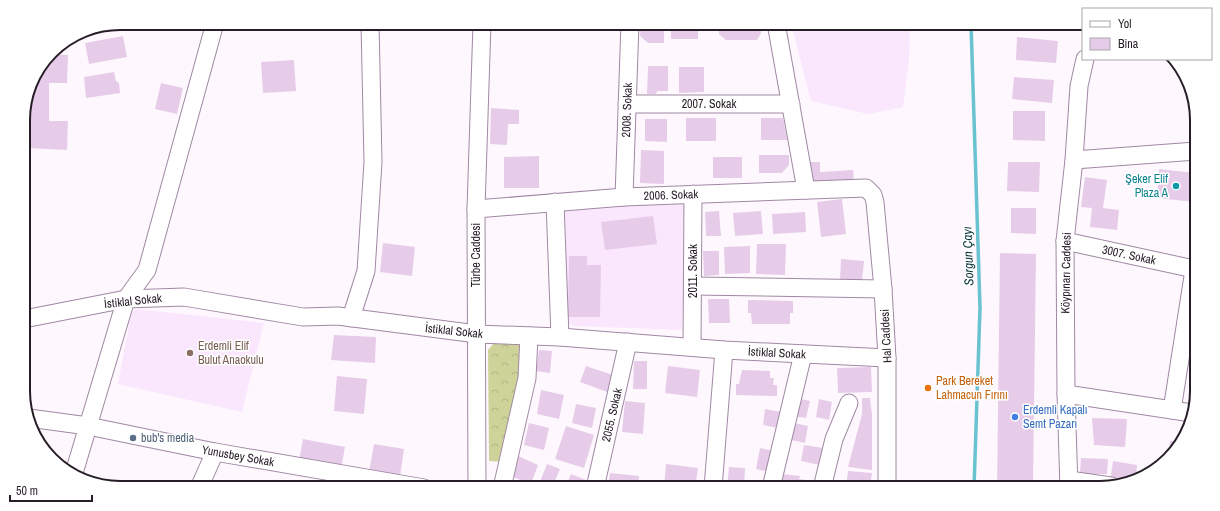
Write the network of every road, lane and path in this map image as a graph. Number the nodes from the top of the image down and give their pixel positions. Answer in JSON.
{"nodes":[{"id":1,"x":213,"y":30,"type":"edge"},
{"id":2,"x":370,"y":30,"type":"edge"},
{"id":3,"x":482,"y":30,"type":"edge"},
{"id":4,"x":630,"y":30,"type":"edge"},
{"id":5,"x":777,"y":30,"type":"edge"},
{"id":6,"x":1085,"y":60,"type":"edge"},
{"id":7,"x":627,"y":104,"type":"junction"},
{"id":8,"x":791,"y":104,"type":"junction"},
{"id":9,"x":1190,"y":151,"type":"edge"},
{"id":10,"x":1074,"y":160,"type":"junction"},
{"id":11,"x":866,"y":188,"type":"joint"},
{"id":12,"x":806,"y":190,"type":"junction"},
{"id":13,"x":693,"y":194,"type":"junction"},
{"id":14,"x":624,"y":197,"type":"junction"},
{"id":15,"x":556,"y":202,"type":"junction"},
{"id":16,"x":476,"y":209,"type":"junction"},
{"id":17,"x":1065,"y":241,"type":"junction"},
{"id":18,"x":1190,"y":268,"type":"edge"},
{"id":19,"x":693,"y":286,"type":"junction"},
{"id":20,"x":883,"y":288,"type":"junction"},
{"id":21,"x":1190,"y":295,"type":"edge"},
{"id":22,"x":126,"y":300,"type":"junction"},
{"id":23,"x":30,"y":318,"type":"edge"},
{"id":24,"x":351,"y":318,"type":"junction"},
{"id":25,"x":477,"y":334,"type":"junction"},
{"id":26,"x":529,"y":336,"type":"junction"},
{"id":27,"x":560,"y":337,"type":"junction"},
{"id":28,"x":628,"y":342,"type":"junction"},
{"id":29,"x":692,"y":348,"type":"junction"},
{"id":30,"x":724,"y":350,"type":"junction"},
{"id":31,"x":803,"y":354,"type":"junction"},
{"id":32,"x":887,"y":358,"type":"junction"},
{"id":33,"x":1066,"y":394,"type":"junction"},
{"id":34,"x":849,"y":403,"type":"dead end"},
{"id":35,"x":1172,"y":410,"type":"junction"},
{"id":36,"x":1187,"y":412,"type":"edge"},
{"id":37,"x":35,"y":419,"type":"edge"},
{"id":38,"x":88,"y":426,"type":"junction"},
{"id":39,"x":215,"y":452,"type":"junction"},
{"id":40,"x":75,"y":469,"type":"edge"},
{"id":41,"x":202,"y":481,"type":"edge"},
{"id":42,"x":383,"y":481,"type":"edge"},
{"id":43,"x":477,"y":481,"type":"edge"},
{"id":44,"x":504,"y":481,"type":"edge"},
{"id":45,"x":597,"y":481,"type":"edge"},
{"id":46,"x":714,"y":481,"type":"edge"},
{"id":47,"x":773,"y":481,"type":"edge"},
{"id":48,"x":824,"y":481,"type":"edge"},
{"id":49,"x":887,"y":481,"type":"edge"},
{"id":50,"x":1070,"y":481,"type":"edge"}],
"edges":[{"from":1,"to":22,"type":"street"},
{"from":2,"to":24,"type":"street"},
{"from":3,"to":16,"type":"street","name":"Türbe Caddesi"},
{"from":4,"to":7,"type":"street","name":"2008. Sokak"},
{"from":5,"to":8,"type":"street"},
{"from":6,"to":10,"type":"street","name":"Köypınarı Caddesi"},
{"from":7,"to":8,"type":"street","name":"2007. Sokak"},
{"from":7,"to":14,"type":"street","name":"2008. Sokak"},
{"from":8,"to":12,"type":"street"},
{"from":9,"to":10,"type":"street"},
{"from":10,"to":17,"type":"street","name":"Köypınarı Caddesi"},
{"from":11,"to":12,"type":"street","name":"2006. Sokak"},
{"from":11,"to":20,"type":"street","name":"Hal Caddesi"},
{"from":12,"to":13,"type":"street","name":"2006. Sokak"},
{"from":13,"to":14,"type":"street","name":"2006. Sokak"},
{"from":13,"to":19,"type":"street","name":"2011. Sokak"},
{"from":14,"to":15,"type":"street","name":"2006. Sokak"},
{"from":15,"to":16,"type":"street","name":"2006. Sokak"},
{"from":15,"to":27,"type":"street"},
{"from":16,"to":25,"type":"street","name":"Türbe Caddesi"},
{"from":17,"to":18,"type":"street","name":"3007. Sokak"},
{"from":17,"to":33,"type":"street","name":"Köypınarı Caddesi"},
{"from":19,"to":20,"type":"street"},
{"from":19,"to":29,"type":"street","name":"2011. Sokak"},
{"from":20,"to":32,"type":"street","name":"Hal Caddesi"},
{"from":21,"to":35,"type":"street"},
{"from":22,"to":23,"type":"street","name":"İstiklal Sokak"},
{"from":22,"to":24,"type":"street","name":"İstiklal Sokak"},
{"from":22,"to":38,"type":"street"},
{"from":24,"to":25,"type":"street","name":"İstiklal Sokak"},
{"from":25,"to":26,"type":"street","name":"İstiklal Sokak"},
{"from":25,"to":43,"type":"street","name":"Türbe Caddesi"},
{"from":26,"to":27,"type":"street","name":"İstiklal Sokak"},
{"from":26,"to":44,"type":"street"},
{"from":27,"to":28,"type":"street","name":"İstiklal Sokak"},
{"from":28,"to":29,"type":"street","name":"İstiklal Sokak"},
{"from":28,"to":45,"type":"street","name":"2055. Sokak"},
{"from":29,"to":30,"type":"street","name":"İstiklal Sokak"},
{"from":30,"to":31,"type":"street","name":"İstiklal Sokak"},
{"from":30,"to":46,"type":"street"},
{"from":31,"to":32,"type":"street","name":"İstiklal Sokak"},
{"from":31,"to":47,"type":"street"},
{"from":32,"to":49,"type":"street","name":"Hal Caddesi"},
{"from":33,"to":35,"type":"street"},
{"from":33,"to":50,"type":"street","name":"Köypınarı Caddesi"},
{"from":34,"to":48,"type":"street"},
{"from":35,"to":36,"type":"street"},
{"from":37,"to":38,"type":"street","name":"Yunusbey Sokak"},
{"from":38,"to":39,"type":"street","name":"Yunusbey Sokak"},
{"from":38,"to":40,"type":"street"},
{"from":39,"to":41,"type":"street"},
{"from":39,"to":42,"type":"street","name":"Yunusbey Sokak"}]}
